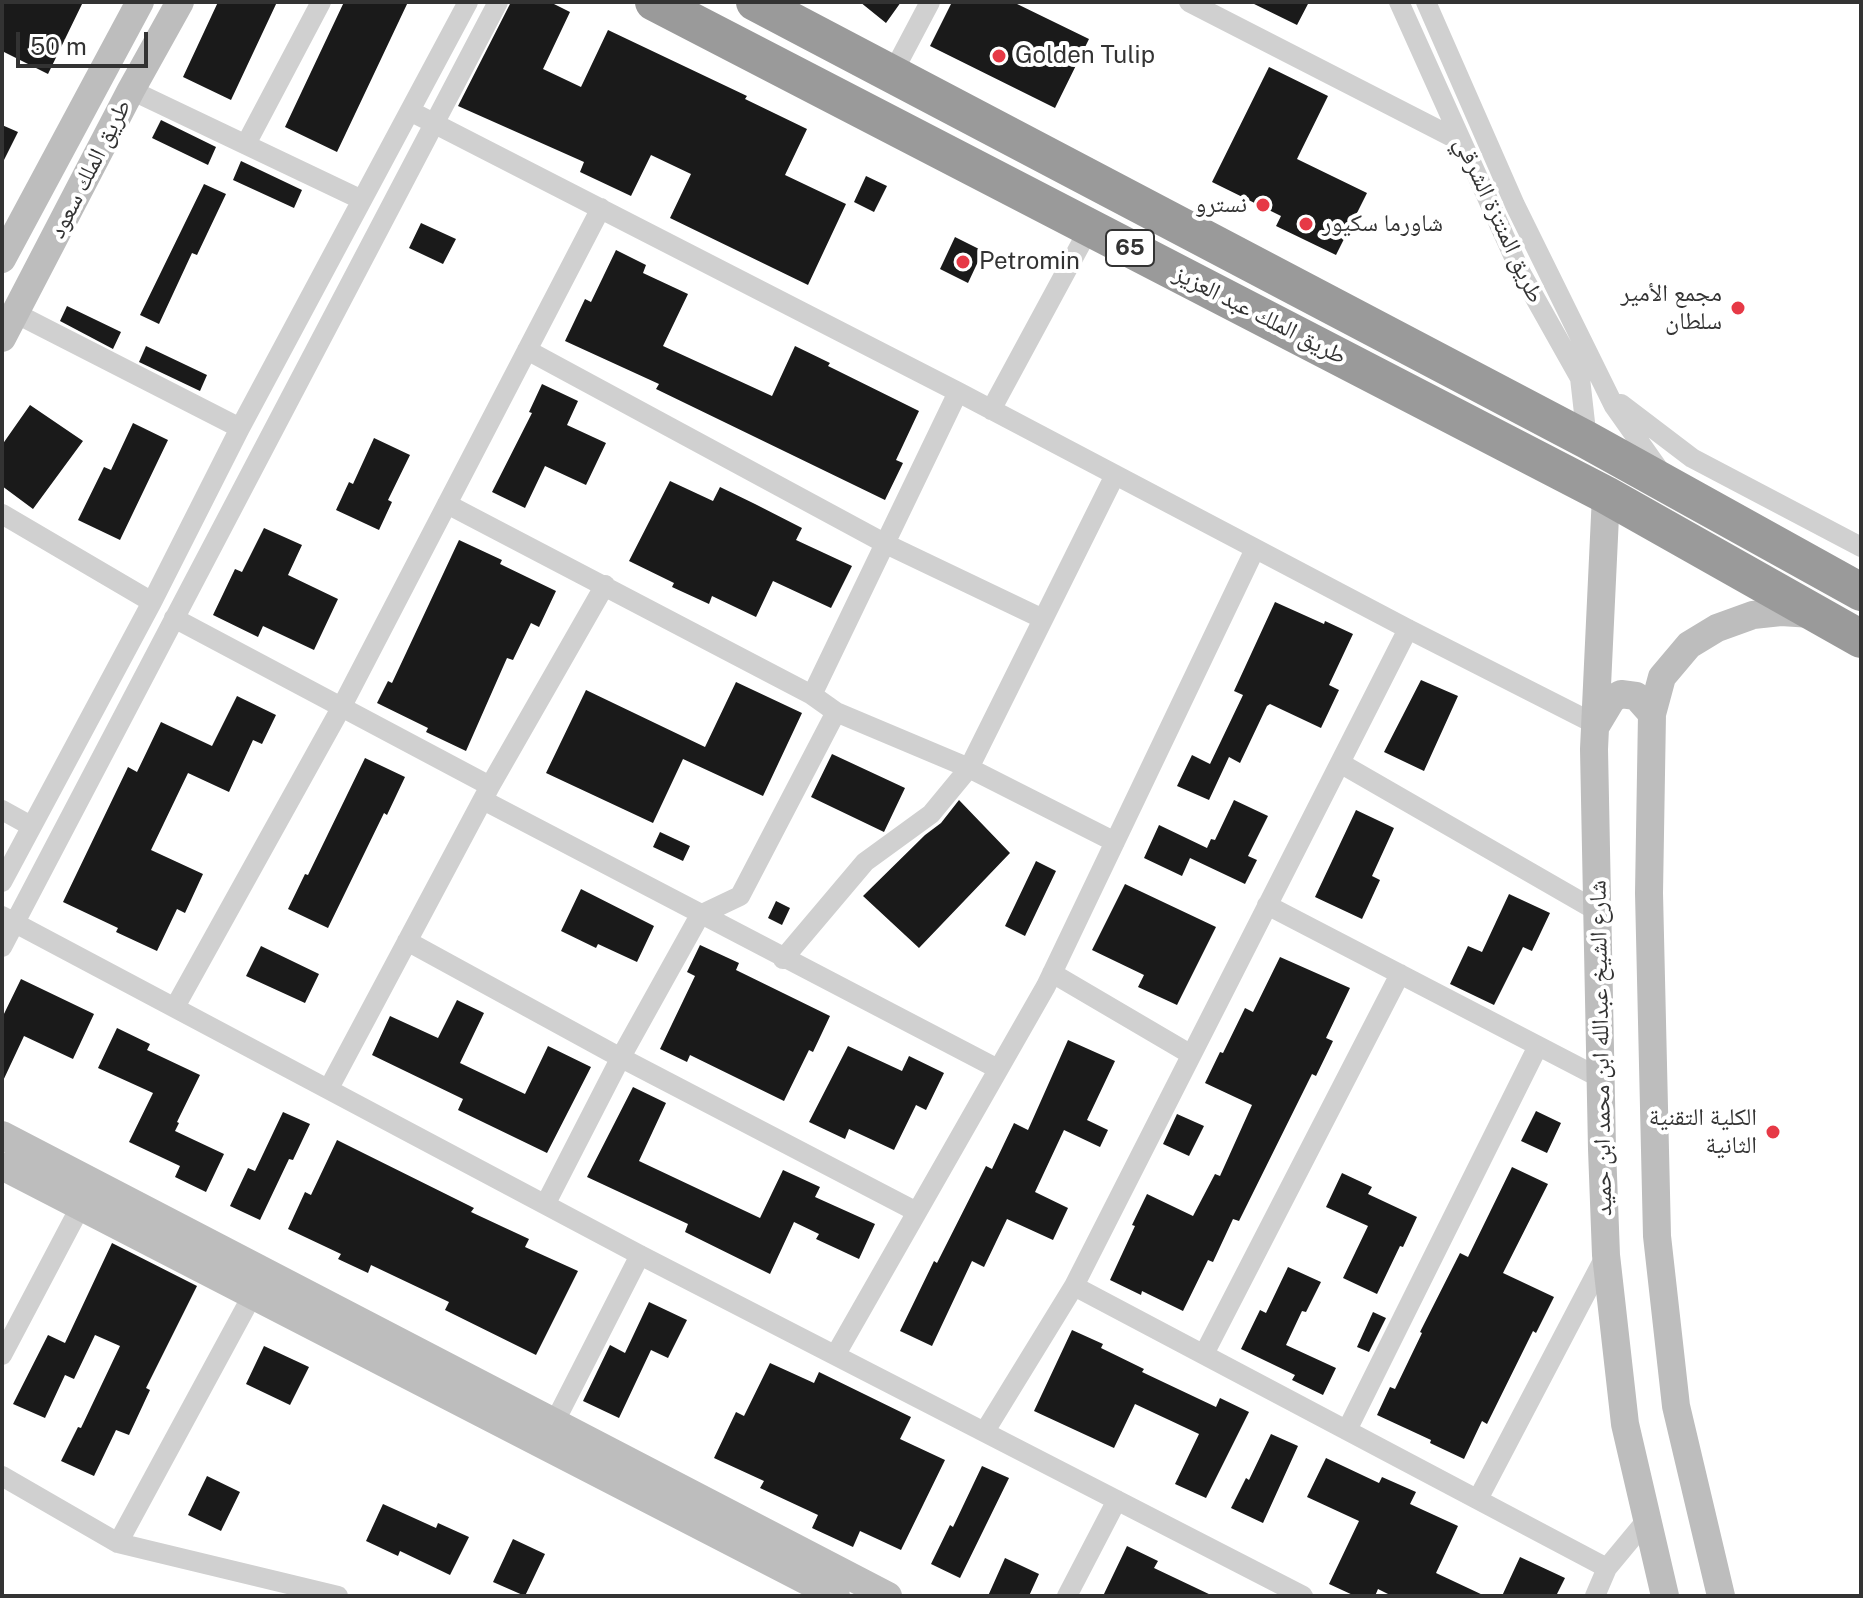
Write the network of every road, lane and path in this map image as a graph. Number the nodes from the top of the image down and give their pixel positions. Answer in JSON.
{"nodes":[{"id":1,"x":140,"y":2,"type":"edge"},
{"id":2,"x":180,"y":2,"type":"edge"},
{"id":3,"x":321,"y":2,"type":"edge"},
{"id":4,"x":468,"y":2,"type":"edge"},
{"id":5,"x":498,"y":2,"type":"edge"},
{"id":6,"x":654,"y":2,"type":"edge"},
{"id":7,"x":755,"y":2,"type":"edge"},
{"id":8,"x":930,"y":2,"type":"edge"},
{"id":9,"x":1189,"y":2,"type":"edge"},
{"id":10,"x":1399,"y":2,"type":"edge"},
{"id":11,"x":1426,"y":2,"type":"edge"},
{"id":12,"x":892,"y":74,"type":"junction"},
{"id":13,"x":131,"y":90,"type":"junction"},
{"id":14,"x":410,"y":111,"type":"junction"},
{"id":15,"x":434,"y":122,"type":"junction"},
{"id":16,"x":1462,"y":142,"type":"junction"},
{"id":17,"x":246,"y":144,"type":"junction"},
{"id":18,"x":362,"y":200,"type":"junction"},
{"id":19,"x":601,"y":208,"type":"junction"},
{"id":20,"x":1090,"y":227,"type":"junction"},
{"id":21,"x":2,"y":259,"type":"edge"},
{"id":22,"x":8,"y":326,"type":"edge"},
{"id":23,"x":527,"y":350,"type":"junction"},
{"id":24,"x":958,"y":392,"type":"junction"},
{"id":25,"x":1608,"y":395,"type":"junction"},
{"id":26,"x":991,"y":410,"type":"junction"},
{"id":27,"x":240,"y":428,"type":"junction"},
{"id":28,"x":1587,"y":440,"type":"junction"},
{"id":29,"x":1115,"y":475,"type":"junction"},
{"id":30,"x":1672,"y":487,"type":"junction"},
{"id":31,"x":1606,"y":495,"type":"junction"},
{"id":32,"x":447,"y":504,"type":"junction"},
{"id":33,"x":2,"y":514,"type":"edge"},
{"id":34,"x":886,"y":544,"type":"junction"},
{"id":35,"x":1861,"y":547,"type":"edge"},
{"id":36,"x":1255,"y":549,"type":"junction"},
{"id":37,"x":605,"y":585,"type":"junction"},
{"id":38,"x":1861,"y":592,"type":"edge"},
{"id":39,"x":152,"y":602,"type":"junction"},
{"id":40,"x":1818,"y":615,"type":"junction"},
{"id":41,"x":174,"y":618,"type":"junction"},
{"id":42,"x":1043,"y":619,"type":"junction"},
{"id":43,"x":1408,"y":629,"type":"junction"},
{"id":44,"x":1861,"y":639,"type":"edge"},
{"id":45,"x":812,"y":695,"type":"junction"},
{"id":46,"x":341,"y":708,"type":"junction"},
{"id":47,"x":836,"y":712,"type":"junction"},
{"id":48,"x":1652,"y":714,"type":"junction"},
{"id":49,"x":1597,"y":725,"type":"junction"},
{"id":50,"x":1340,"y":763,"type":"junction"},
{"id":51,"x":969,"y":768,"type":"junction"},
{"id":52,"x":486,"y":793,"type":"junction"},
{"id":53,"x":2,"y":810,"type":"edge"},
{"id":54,"x":31,"y":826,"type":"junction"},
{"id":55,"x":1115,"y":842,"type":"junction"},
{"id":56,"x":2,"y":882,"type":"edge"},
{"id":57,"x":1267,"y":905,"type":"junction"},
{"id":58,"x":1597,"y":911,"type":"junction"},
{"id":59,"x":700,"y":915,"type":"junction"},
{"id":60,"x":8,"y":919,"type":"edge"},
{"id":61,"x":407,"y":941,"type":"junction"},
{"id":62,"x":2,"y":947,"type":"edge"},
{"id":63,"x":783,"y":959,"type":"junction"},
{"id":64,"x":1052,"y":973,"type":"junction"},
{"id":65,"x":1400,"y":974,"type":"junction"},
{"id":66,"x":175,"y":1007,"type":"junction"},
{"id":67,"x":1538,"y":1046,"type":"junction"},
{"id":68,"x":1190,"y":1054,"type":"junction"},
{"id":69,"x":621,"y":1057,"type":"junction"},
{"id":70,"x":998,"y":1069,"type":"junction"},
{"id":71,"x":1600,"y":1078,"type":"junction"},
{"id":72,"x":329,"y":1088,"type":"junction"},
{"id":73,"x":2,"y":1135,"type":"edge"},
{"id":74,"x":2,"y":1166,"type":"edge"},
{"id":75,"x":93,"y":1182,"type":"junction"},
{"id":76,"x":546,"y":1203,"type":"junction"},
{"id":77,"x":80,"y":1208,"type":"junction"},
{"id":78,"x":917,"y":1212,"type":"junction"},
{"id":79,"x":640,"y":1255,"type":"junction"},
{"id":80,"x":1606,"y":1255,"type":"junction"},
{"id":81,"x":1074,"y":1286,"type":"junction"},
{"id":82,"x":253,"y":1294,"type":"junction"},
{"id":83,"x":836,"y":1354,"type":"junction"},
{"id":84,"x":1204,"y":1354,"type":"junction"},
{"id":85,"x":2,"y":1355,"type":"edge"},
{"id":86,"x":1347,"y":1430,"type":"junction"},
{"id":87,"x":985,"y":1431,"type":"junction"},
{"id":88,"x":549,"y":1433,"type":"junction"},
{"id":89,"x":2,"y":1476,"type":"edge"},
{"id":90,"x":1478,"y":1499,"type":"junction"},
{"id":91,"x":1117,"y":1500,"type":"junction"},
{"id":92,"x":1646,"y":1521,"type":"junction"},
{"id":93,"x":118,"y":1543,"type":"junction"},
{"id":94,"x":1607,"y":1568,"type":"junction"},
{"id":95,"x":803,"y":1578,"type":"edge"},
{"id":96,"x":309,"y":1592,"type":"edge"},
{"id":97,"x":338,"y":1596,"type":"edge"},
{"id":98,"x":836,"y":1596,"type":"edge"},
{"id":99,"x":888,"y":1596,"type":"edge"},
{"id":100,"x":1067,"y":1596,"type":"edge"},
{"id":101,"x":1303,"y":1596,"type":"edge"},
{"id":102,"x":1595,"y":1596,"type":"edge"},
{"id":103,"x":1665,"y":1596,"type":"edge"},
{"id":104,"x":1721,"y":1596,"type":"edge"}],
"edges":[{"from":1,"to":21,"type":"street","name":"طريق الملك سعود"},
{"from":2,"to":13,"type":"street","name":"طريق الملك سعود"},
{"from":3,"to":17,"type":"street"},
{"from":4,"to":14,"type":"street"},
{"from":5,"to":15,"type":"street"},
{"from":6,"to":20,"type":"highway","name":"طريق الملك عبد العزيز","number":"65"},
{"from":7,"to":12,"type":"highway","name":"طريق الملك عبد العزيز","number":"65"},
{"from":8,"to":12,"type":"street"},
{"from":9,"to":16,"type":"street"},
{"from":10,"to":16,"type":"street","name":"طريق المنتزة الشرقي"},
{"from":11,"to":25,"type":"street"},
{"from":12,"to":28,"type":"highway","name":"طريق الملك عبد العزيز","number":"65"},
{"from":13,"to":17,"type":"street"},
{"from":13,"to":22,"type":"street","name":"طريق الملك سعود"},
{"from":14,"to":15,"type":"street"},
{"from":14,"to":18,"type":"street"},
{"from":15,"to":19,"type":"street"},
{"from":15,"to":41,"type":"street"},
{"from":16,"to":28,"type":"street","name":"طريق المنتزة الشرقي"},
{"from":17,"to":18,"type":"street"},
{"from":18,"to":27,"type":"street"},
{"from":19,"to":23,"type":"street"},
{"from":19,"to":24,"type":"street"},
{"from":20,"to":26,"type":"street"},
{"from":20,"to":31,"type":"highway","name":"طريق الملك عبد العزيز","number":"65"},
{"from":22,"to":27,"type":"street"},
{"from":23,"to":32,"type":"street"},
{"from":23,"to":34,"type":"street"},
{"from":24,"to":26,"type":"street"},
{"from":24,"to":34,"type":"street"},
{"from":25,"to":30,"type":"street"},
{"from":25,"to":35,"type":"street"},
{"from":26,"to":29,"type":"street"},
{"from":27,"to":39,"type":"street"},
{"from":28,"to":30,"type":"highway","name":"طريق الملك عبد العزيز"},
{"from":29,"to":36,"type":"street"},
{"from":29,"to":42,"type":"street"},
{"from":30,"to":38,"type":"highway","name":"طريق الملك عبد العزيز"},
{"from":31,"to":40,"type":"highway","name":"طريق الملك عبد العزيز"},
{"from":31,"to":49,"type":"street","name":"شارع الشيخ عبدالله ابن محمد ابن حميد"},
{"from":32,"to":37,"type":"street"},
{"from":32,"to":46,"type":"street"},
{"from":33,"to":39,"type":"street"},
{"from":34,"to":42,"type":"street"},
{"from":34,"to":45,"type":"street"},
{"from":36,"to":43,"type":"street"},
{"from":36,"to":55,"type":"street"},
{"from":37,"to":45,"type":"street"},
{"from":37,"to":52,"type":"street"},
{"from":39,"to":54,"type":"street"},
{"from":40,"to":44,"type":"highway","name":"طريق الملك عبد العزيز"},
{"from":40,"to":48,"type":"street","name":"شارع الشيخ عبدالله ابن محمد ابن حميد"},
{"from":41,"to":46,"type":"street"},
{"from":41,"to":60,"type":"street"},
{"from":42,"to":51,"type":"street"},
{"from":43,"to":49,"type":"street"},
{"from":43,"to":50,"type":"street"},
{"from":45,"to":47,"type":"street"},
{"from":46,"to":52,"type":"street"},
{"from":46,"to":66,"type":"street"},
{"from":47,"to":51,"type":"street"},
{"from":47,"to":59,"type":"street"},
{"from":48,"to":49,"type":"street"},
{"from":48,"to":104,"type":"street","name":"شارع الشيخ عبدالله ابن محمد ابن حميد"},
{"from":49,"to":58,"type":"street","name":"شارع الشيخ عبدالله ابن محمد ابن حميد"},
{"from":50,"to":57,"type":"street"},
{"from":50,"to":58,"type":"street"},
{"from":51,"to":55,"type":"street"},
{"from":51,"to":63,"type":"street"},
{"from":52,"to":59,"type":"street"},
{"from":52,"to":61,"type":"street"},
{"from":53,"to":54,"type":"street"},
{"from":54,"to":56,"type":"street"},
{"from":55,"to":64,"type":"street"},
{"from":57,"to":65,"type":"street"},
{"from":57,"to":68,"type":"street"},
{"from":58,"to":71,"type":"street","name":"شارع الشيخ عبدالله ابن محمد ابن حميد"},
{"from":59,"to":63,"type":"street"},
{"from":59,"to":69,"type":"street"},
{"from":60,"to":62,"type":"street"},
{"from":60,"to":66,"type":"street"},
{"from":61,"to":69,"type":"street"},
{"from":61,"to":72,"type":"street"},
{"from":63,"to":70,"type":"street"},
{"from":64,"to":68,"type":"street"},
{"from":64,"to":70,"type":"street"},
{"from":65,"to":67,"type":"street"},
{"from":65,"to":84,"type":"street"},
{"from":66,"to":72,"type":"street"},
{"from":67,"to":71,"type":"street"},
{"from":67,"to":86,"type":"street"},
{"from":68,"to":81,"type":"street"},
{"from":69,"to":76,"type":"street"},
{"from":69,"to":78,"type":"street"},
{"from":70,"to":78,"type":"street"},
{"from":71,"to":80,"type":"street","name":"شارع الشيخ عبدالله ابن محمد ابن حميد"},
{"from":72,"to":76,"type":"street"},
{"from":73,"to":75,"type":"street"},
{"from":74,"to":77,"type":"street"},
{"from":75,"to":77,"type":"street"},
{"from":75,"to":88,"type":"street"},
{"from":76,"to":79,"type":"street"},
{"from":77,"to":82,"type":"street"},
{"from":77,"to":85,"type":"street"},
{"from":78,"to":83,"type":"street"},
{"from":79,"to":83,"type":"street"},
{"from":79,"to":88,"type":"street"},
{"from":80,"to":90,"type":"street"},
{"from":80,"to":92,"type":"street","name":"شارع الشيخ عبدالله ابن محمد ابن حميد"},
{"from":81,"to":84,"type":"street"},
{"from":81,"to":87,"type":"street"},
{"from":82,"to":88,"type":"street"},
{"from":82,"to":93,"type":"street"},
{"from":83,"to":87,"type":"street"},
{"from":84,"to":86,"type":"street"},
{"from":86,"to":90,"type":"street"},
{"from":87,"to":91,"type":"street"},
{"from":88,"to":95,"type":"street"},
{"from":89,"to":93,"type":"street"},
{"from":90,"to":94,"type":"street"},
{"from":91,"to":100,"type":"street"},
{"from":91,"to":101,"type":"street"},
{"from":92,"to":94,"type":"street"},
{"from":92,"to":103,"type":"street","name":"شارع الشيخ عبدالله ابن محمد ابن حميد"},
{"from":93,"to":96,"type":"street"},
{"from":94,"to":102,"type":"street"},
{"from":95,"to":98,"type":"street"},
{"from":95,"to":99,"type":"street"},
{"from":96,"to":97,"type":"street"}]}
